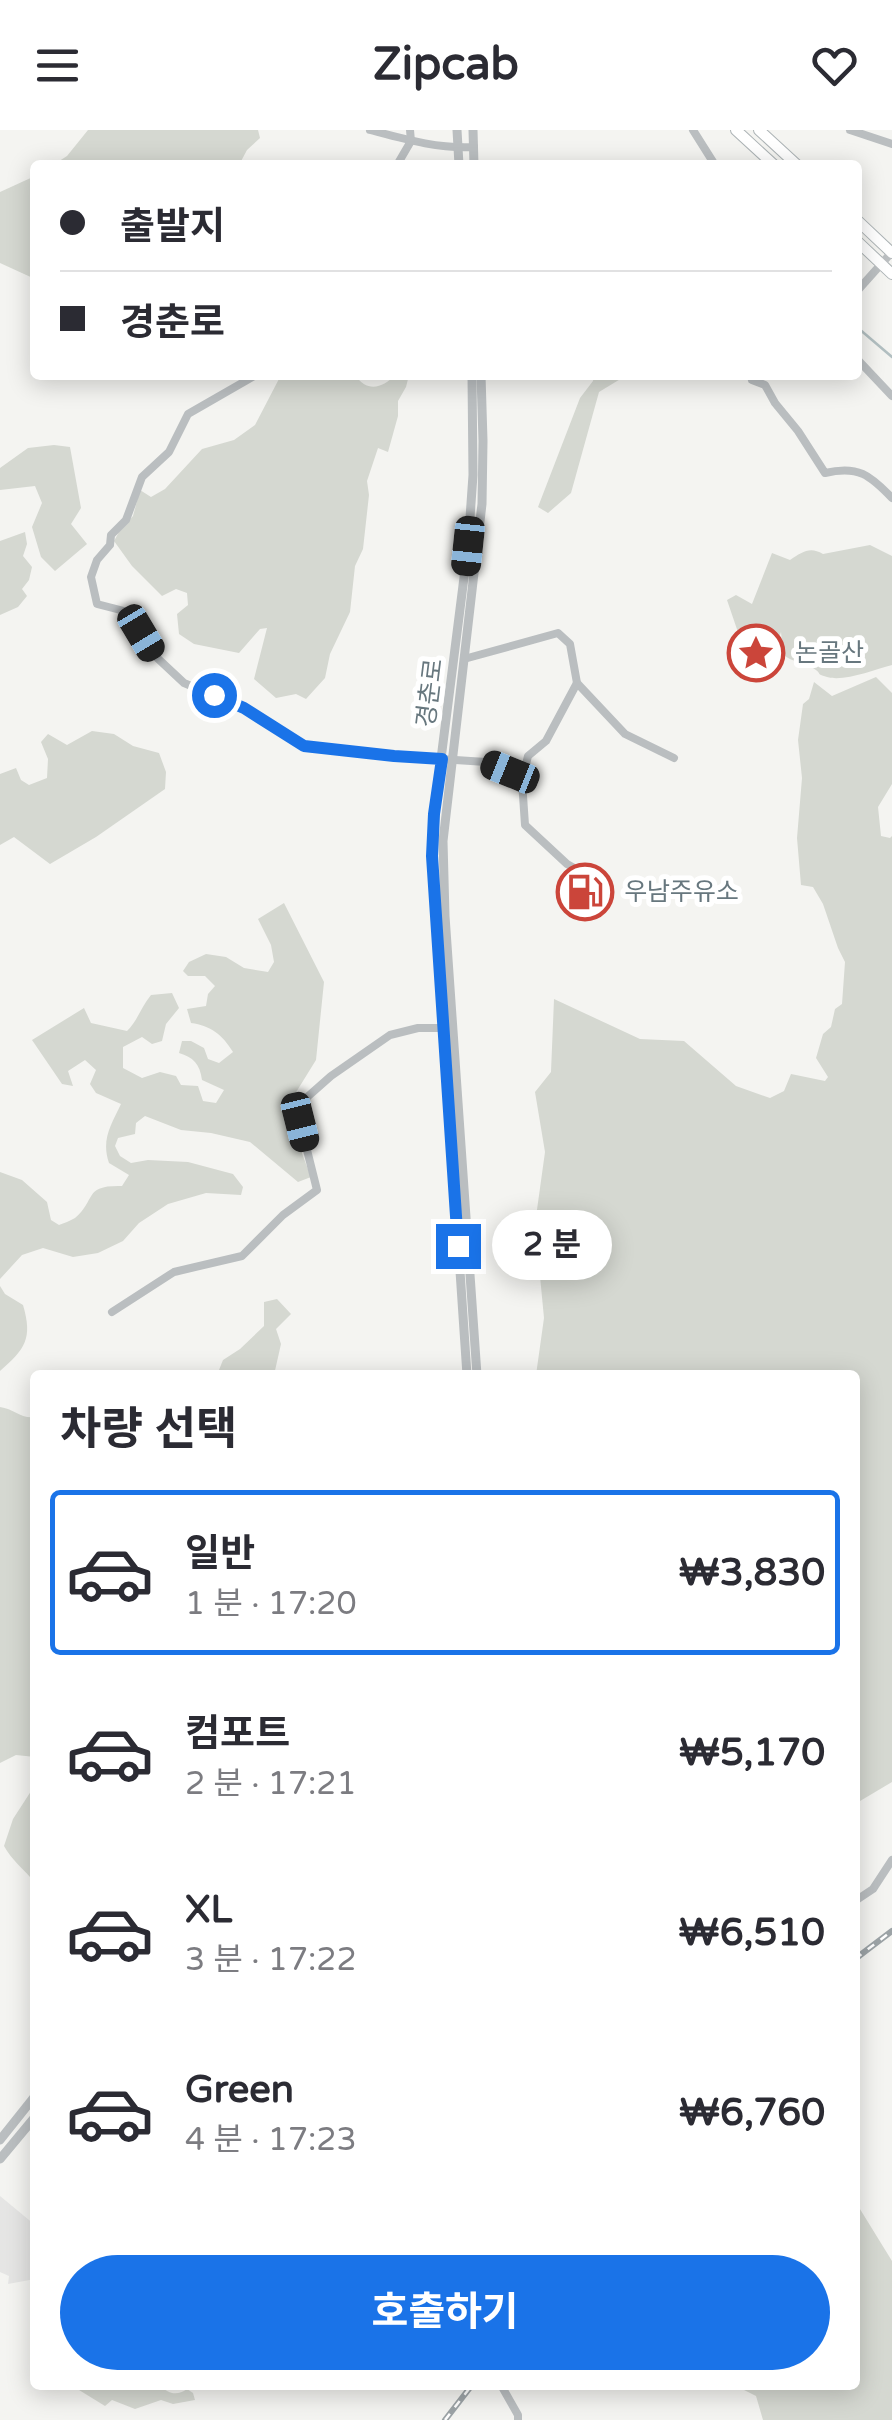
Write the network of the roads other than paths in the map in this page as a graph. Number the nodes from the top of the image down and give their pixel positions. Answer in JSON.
{"nodes":[{"id":1,"x":370,"y":130,"type":"edge"},
{"id":2,"x":410,"y":130,"type":"edge"},
{"id":3,"x":457,"y":130,"type":"edge"},
{"id":4,"x":473,"y":130,"type":"edge"},
{"id":5,"x":693,"y":130,"type":"edge"},
{"id":6,"x":736,"y":130,"type":"edge"},
{"id":7,"x":759,"y":130,"type":"edge"},
{"id":8,"x":850,"y":130,"type":"edge"},
{"id":9,"x":411,"y":142,"type":"junction"},
{"id":10,"x":892,"y":144,"type":"edge"},
{"id":11,"x":458,"y":148,"type":"junction"},
{"id":12,"x":474,"y":148,"type":"junction"},
{"id":13,"x":399,"y":160,"type":"edge"},
{"id":14,"x":459,"y":160,"type":"edge"},
{"id":15,"x":474,"y":160,"type":"edge"},
{"id":16,"x":712,"y":160,"type":"edge"},
{"id":17,"x":769,"y":160,"type":"edge"},
{"id":18,"x":791,"y":160,"type":"edge"},
{"id":19,"x":862,"y":225,"type":"edge"},
{"id":20,"x":862,"y":246,"type":"edge"},
{"id":21,"x":892,"y":252,"type":"edge"},
{"id":22,"x":881,"y":264,"type":"junction"},
{"id":23,"x":892,"y":274,"type":"edge"},
{"id":24,"x":862,"y":285,"type":"edge"},
{"id":25,"x":862,"y":364,"type":"edge"},
{"id":26,"x":247,"y":380,"type":"edge"},
{"id":27,"x":472,"y":380,"type":"edge"},
{"id":28,"x":481,"y":380,"type":"edge"},
{"id":29,"x":752,"y":380,"type":"dead end"},
{"id":30,"x":892,"y":396,"type":"edge"},
{"id":31,"x":892,"y":498,"type":"edge"},
{"id":32,"x":464,"y":660,"type":"junction"},
{"id":33,"x":577,"y":683,"type":"junction"},
{"id":34,"x":674,"y":758,"type":"dead end"},
{"id":35,"x":447,"y":759,"type":"junction"},
{"id":36,"x":522,"y":781,"type":"junction"},
{"id":37,"x":602,"y":884,"type":"dead end"},
{"id":38,"x":443,"y":1028,"type":"junction"},
{"id":39,"x":112,"y":1312,"type":"dead end"},
{"id":40,"x":468,"y":1370,"type":"edge"},
{"id":41,"x":477,"y":1370,"type":"edge"},
{"id":42,"x":892,"y":1860,"type":"edge"},
{"id":43,"x":860,"y":1897,"type":"edge"},
{"id":44,"x":30,"y":2102,"type":"edge"},
{"id":45,"x":30,"y":2123,"type":"edge"},
{"id":46,"x":0,"y":2140,"type":"edge"},
{"id":47,"x":0,"y":2159,"type":"edge"},
{"id":48,"x":503,"y":2390,"type":"edge"},
{"id":49,"x":518,"y":2420,"type":"edge"}],
"edges":[{"from":1,"to":9,"type":"street"},
{"from":2,"to":9,"type":"street"},
{"from":3,"to":11,"type":"street"},
{"from":4,"to":12,"type":"street"},
{"from":5,"to":16,"type":"street"},
{"from":6,"to":17,"type":"main road"},
{"from":7,"to":18,"type":"main road"},
{"from":8,"to":10,"type":"street"},
{"from":9,"to":11,"type":"street"},
{"from":9,"to":13,"type":"street"},
{"from":11,"to":12,"type":"street"},
{"from":11,"to":14,"type":"street"},
{"from":12,"to":15,"type":"street"},
{"from":19,"to":21,"type":"main road"},
{"from":20,"to":22,"type":"main road"},
{"from":21,"to":22,"type":"street"},
{"from":22,"to":23,"type":"main road"},
{"from":22,"to":24,"type":"street"},
{"from":25,"to":30,"type":"street"},
{"from":26,"to":35,"type":"street"},
{"from":27,"to":35,"type":"street","name":"경춘로"},
{"from":28,"to":32,"type":"street","name":"경춘로"},
{"from":29,"to":31,"type":"street"},
{"from":32,"to":33,"type":"street"},
{"from":32,"to":35,"type":"street","name":"경춘로"},
{"from":33,"to":34,"type":"street"},
{"from":33,"to":36,"type":"street"},
{"from":35,"to":36,"type":"street"},
{"from":35,"to":38,"type":"street","name":"경춘로"},
{"from":35,"to":41,"type":"street","name":"경춘로"},
{"from":36,"to":37,"type":"street"},
{"from":38,"to":39,"type":"street"},
{"from":38,"to":40,"type":"street","name":"경춘로"},
{"from":42,"to":43,"type":"street"},
{"from":44,"to":46,"type":"street"},
{"from":45,"to":47,"type":"street"},
{"from":48,"to":49,"type":"street"}]}
